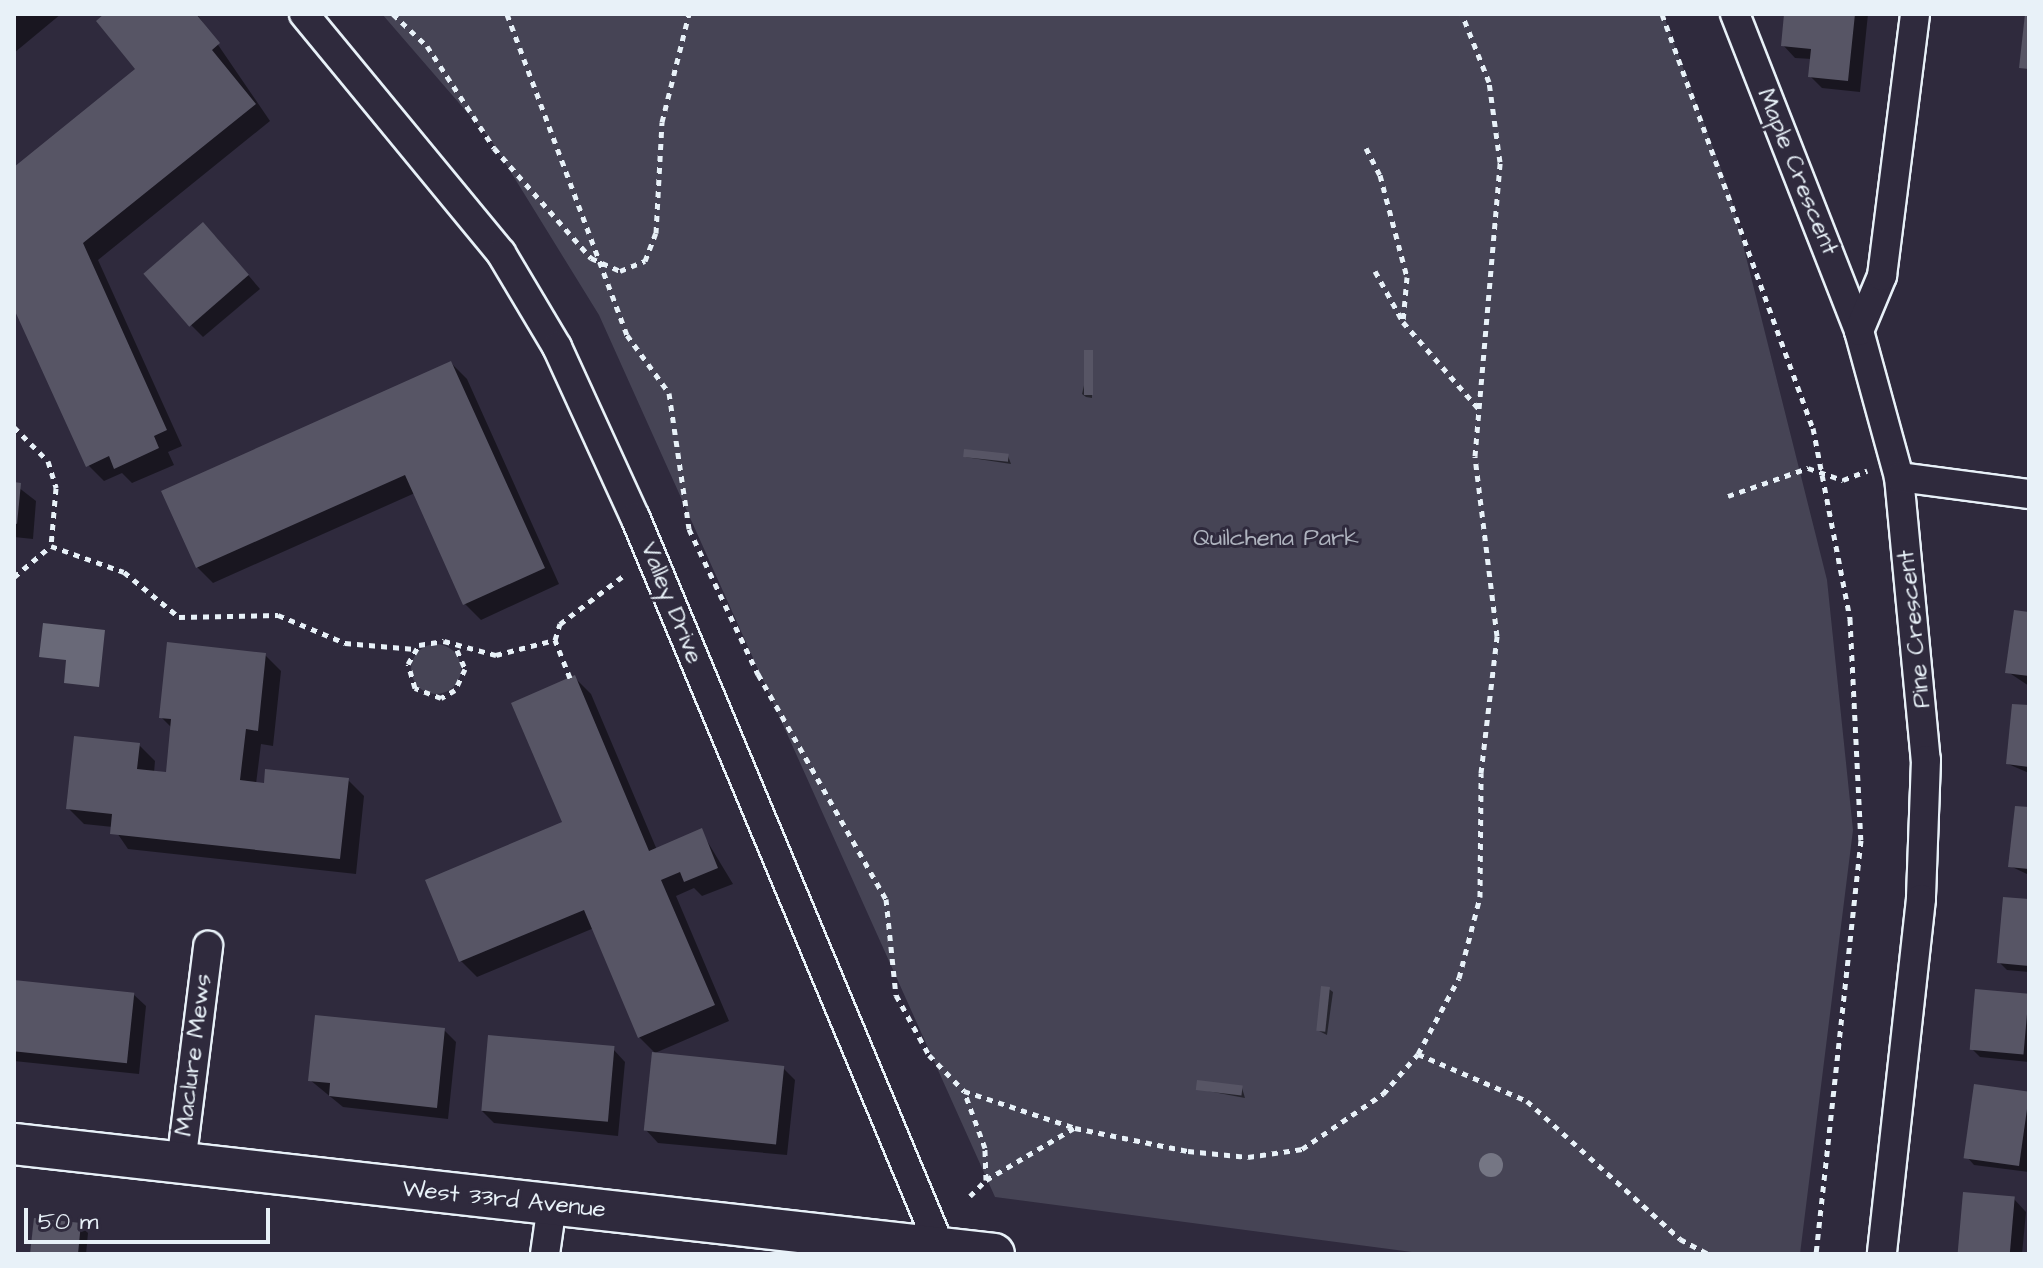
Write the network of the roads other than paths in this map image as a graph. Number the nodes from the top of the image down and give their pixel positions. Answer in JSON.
{"nodes":[{"id":1,"x":304,"y":14,"type":"edge"},
{"id":2,"x":1735,"y":14,"type":"edge"},
{"id":3,"x":1915,"y":14,"type":"edge"},
{"id":4,"x":1859,"y":331,"type":"junction"},
{"id":5,"x":1899,"y":477,"type":"junction"},
{"id":6,"x":2029,"y":494,"type":"edge"},
{"id":7,"x":208,"y":946,"type":"dead end"},
{"id":8,"x":14,"y":1144,"type":"edge"},
{"id":9,"x":181,"y":1164,"type":"junction"},
{"id":10,"x":552,"y":1205,"type":"junction"},
{"id":11,"x":942,"y":1251,"type":"edge"},
{"id":12,"x":545,"y":1254,"type":"edge"},
{"id":13,"x":994,"y":1254,"type":"edge"},
{"id":14,"x":1882,"y":1254,"type":"edge"}],
"edges":[{"from":1,"to":11,"type":"street","name":"Valley Drive"},
{"from":2,"to":4,"type":"street","name":"Maple Crescent"},
{"from":3,"to":4,"type":"street"},
{"from":4,"to":5,"type":"street","name":"Pine Crescent"},
{"from":5,"to":6,"type":"street"},
{"from":5,"to":14,"type":"street","name":"Pine Crescent"},
{"from":7,"to":9,"type":"street","name":"Maclure Mews"},
{"from":8,"to":9,"type":"street","name":"West 33rd Avenue"},
{"from":9,"to":10,"type":"street","name":"West 33rd Avenue"},
{"from":10,"to":11,"type":"street","name":"West 33rd Avenue"},
{"from":10,"to":12,"type":"street"},
{"from":11,"to":13,"type":"street","name":"West 33rd Avenue"}]}
